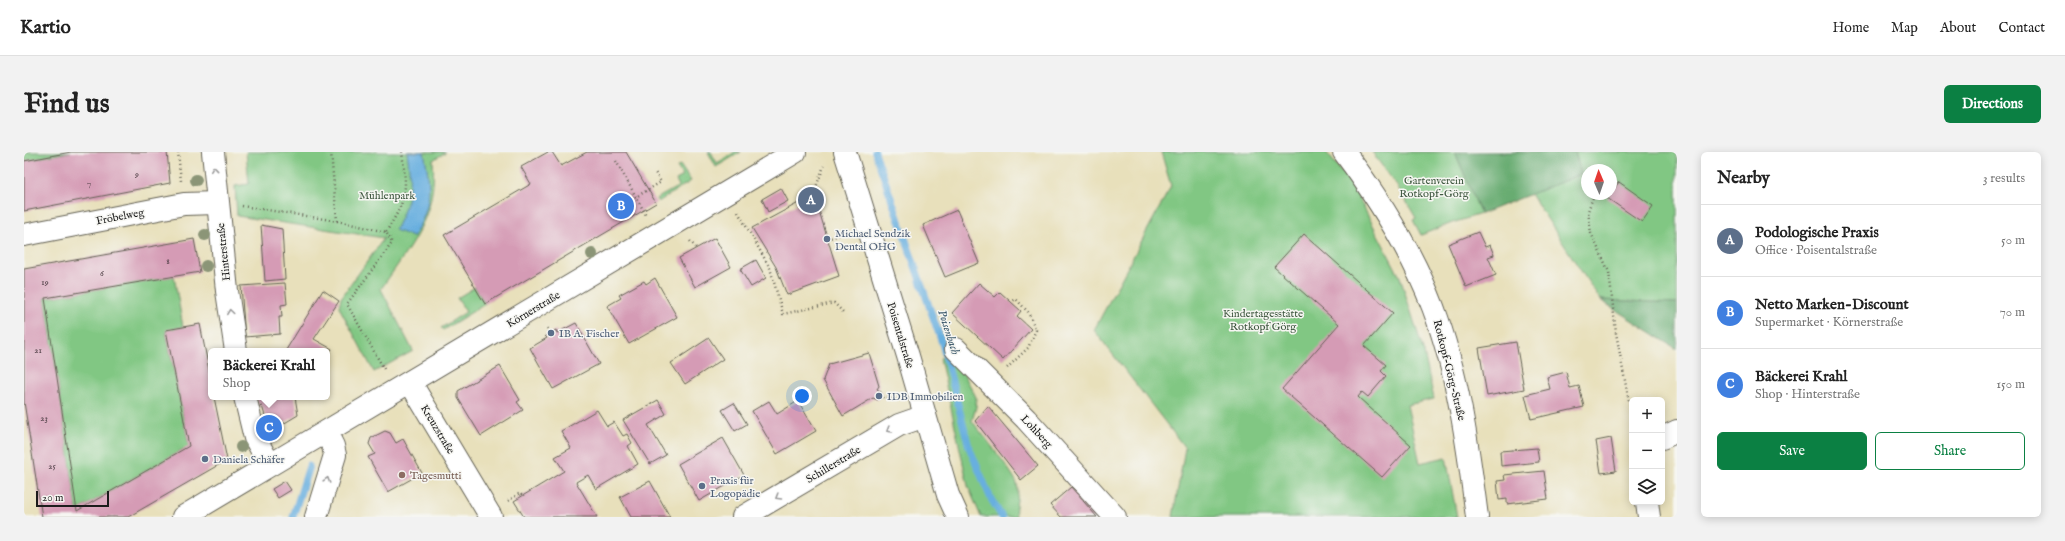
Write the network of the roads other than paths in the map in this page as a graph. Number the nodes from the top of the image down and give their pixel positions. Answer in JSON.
{"nodes":[{"id":1,"x":213,"y":152,"type":"edge"},
{"id":2,"x":795,"y":152,"type":"edge"},
{"id":3,"x":845,"y":152,"type":"edge"},
{"id":4,"x":1344,"y":152,"type":"edge"},
{"id":5,"x":217,"y":203,"type":"junction"},
{"id":6,"x":24,"y":235,"type":"edge"},
{"id":7,"x":236,"y":348,"type":"edge"},
{"id":8,"x":956,"y":349,"type":"dead end"},
{"id":9,"x":410,"y":382,"type":"junction"},
{"id":10,"x":246,"y":400,"type":"edge"},
{"id":11,"x":926,"y":416,"type":"junction"},
{"id":12,"x":1677,"y":431,"type":"edge"},
{"id":13,"x":326,"y":432,"type":"junction"},
{"id":14,"x":1665,"y":437,"type":"edge"},
{"id":15,"x":270,"y":465,"type":"junction"},
{"id":16,"x":1647,"y":505,"type":"edge"},
{"id":17,"x":497,"y":510,"type":"edge"},
{"id":18,"x":183,"y":517,"type":"edge"},
{"id":19,"x":316,"y":517,"type":"edge"},
{"id":20,"x":743,"y":517,"type":"edge"},
{"id":21,"x":958,"y":517,"type":"edge"},
{"id":22,"x":1115,"y":517,"type":"edge"},
{"id":23,"x":1476,"y":517,"type":"edge"},
{"id":24,"x":1649,"y":517,"type":"edge"}],
"edges":[{"from":5,"to":1,"type":"street","name":"Hinterstraße","one_way":true},
{"from":2,"to":9,"type":"street","name":"Körnerstraße"},
{"from":3,"to":11,"type":"street","name":"Poisentalstraße"},
{"from":4,"to":23,"type":"street","name":"Rotkopf-Görg-Straße"},
{"from":5,"to":6,"type":"street","name":"Fröbelweg"},
{"from":7,"to":5,"type":"street","name":"Hinterstraße","one_way":true},
{"from":8,"to":22,"type":"street","name":"Lohberg"},
{"from":9,"to":13,"type":"street","name":"Körnerstraße"},
{"from":9,"to":17,"type":"street","name":"Kreuzstraße"},
{"from":10,"to":15,"type":"street"},
{"from":11,"to":20,"type":"street","name":"Schillerstraße","one_way":true},
{"from":11,"to":21,"type":"street","name":"Poisentalstraße"},
{"from":12,"to":14,"type":"street"},
{"from":13,"to":15,"type":"street","name":"Körnerstraße"},
{"from":19,"to":13,"type":"street","one_way":true},
{"from":15,"to":18,"type":"street","name":"Körnerstraße"},
{"from":16,"to":24,"type":"street"}]}
